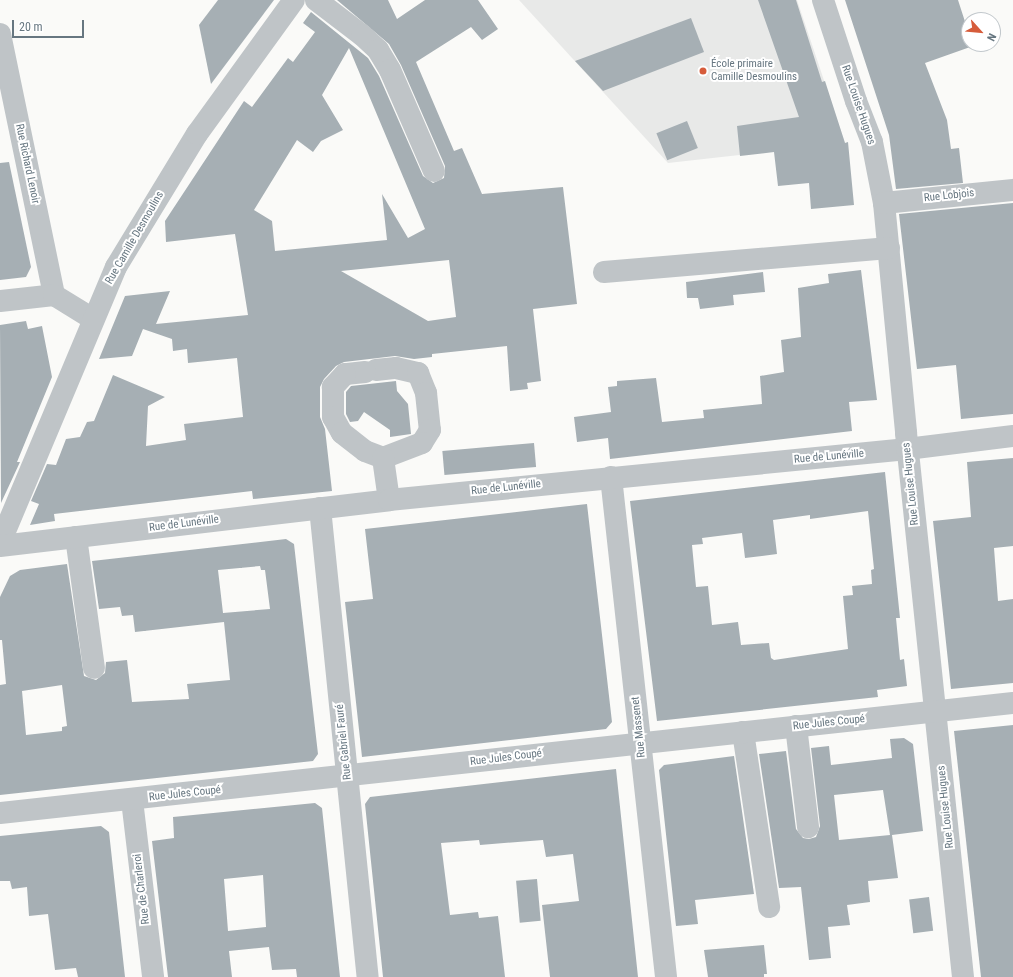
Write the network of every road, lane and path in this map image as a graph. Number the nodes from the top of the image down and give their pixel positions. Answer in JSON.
{"nodes":[{"id":1,"x":294,"y":0,"type":"edge"},
{"id":2,"x":316,"y":0,"type":"edge"},
{"id":3,"x":823,"y":0,"type":"edge"},
{"id":4,"x":0,"y":34,"type":"edge"},
{"id":5,"x":434,"y":171,"type":"dead end"},
{"id":6,"x":1013,"y":190,"type":"edge"},
{"id":7,"x":884,"y":203,"type":"junction"},
{"id":8,"x":888,"y":248,"type":"junction"},
{"id":9,"x":604,"y":272,"type":"dead end"},
{"id":10,"x":54,"y":295,"type":"junction"},
{"id":11,"x":0,"y":301,"type":"edge"},
{"id":12,"x":93,"y":319,"type":"junction"},
{"id":13,"x":1013,"y":436,"type":"edge"},
{"id":14,"x":907,"y":450,"type":"junction"},
{"id":15,"x":383,"y":458,"type":"junction"},
{"id":16,"x":611,"y":477,"type":"junction"},
{"id":17,"x":389,"y":500,"type":"junction"},
{"id":18,"x":320,"y":508,"type":"junction"},
{"id":19,"x":76,"y":537,"type":"junction"},
{"id":20,"x":0,"y":544,"type":"edge"},
{"id":21,"x":94,"y":668,"type":"dead end"},
{"id":22,"x":1013,"y":703,"type":"edge"},
{"id":23,"x":936,"y":711,"type":"junction"},
{"id":24,"x":796,"y":726,"type":"junction"},
{"id":25,"x":743,"y":732,"type":"junction"},
{"id":26,"x":640,"y":743,"type":"junction"},
{"id":27,"x":347,"y":776,"type":"junction"},
{"id":28,"x":132,"y":800,"type":"junction"},
{"id":29,"x":0,"y":813,"type":"edge"},
{"id":30,"x":808,"y":827,"type":"dead end"},
{"id":31,"x":769,"y":906,"type":"dead end"},
{"id":32,"x":153,"y":977,"type":"edge"},
{"id":33,"x":368,"y":977,"type":"edge"},
{"id":34,"x":666,"y":977,"type":"edge"},
{"id":35,"x":963,"y":977,"type":"edge"}],
"edges":[{"from":1,"to":12,"type":"street","name":"Rue Camille Desmoulins"},
{"from":2,"to":5,"type":"street"},
{"from":3,"to":7,"type":"street","name":"Rue Louise Hugues"},
{"from":4,"to":10,"type":"street","name":"Rue Richard Lenoir"},
{"from":6,"to":7,"type":"street","name":"Rue Lobjois"},
{"from":7,"to":8,"type":"street","name":"Rue Louise Hugues"},
{"from":8,"to":9,"type":"street"},
{"from":8,"to":14,"type":"street","name":"Rue Louise Hugues"},
{"from":10,"to":11,"type":"street"},
{"from":10,"to":12,"type":"street"},
{"from":12,"to":20,"type":"street","name":"Rue Camille Desmoulins"},
{"from":13,"to":14,"type":"street","name":"Rue de Lunéville"},
{"from":14,"to":16,"type":"street","name":"Rue de Lunéville"},
{"from":14,"to":23,"type":"street","name":"Rue Louise Hugues"},
{"from":15,"to":15,"type":"street"},
{"from":15,"to":17,"type":"street"},
{"from":16,"to":17,"type":"street","name":"Rue de Lunéville"},
{"from":16,"to":26,"type":"street","name":"Rue Massenet"},
{"from":17,"to":18,"type":"street","name":"Rue de Lunéville"},
{"from":18,"to":19,"type":"street","name":"Rue de Lunéville"},
{"from":18,"to":27,"type":"street","name":"Rue Gabriel Fauré"},
{"from":19,"to":20,"type":"street","name":"Rue de Lunéville"},
{"from":19,"to":21,"type":"street"},
{"from":22,"to":23,"type":"street","name":"Rue Jules Coupé"},
{"from":23,"to":24,"type":"street","name":"Rue Jules Coupé"},
{"from":23,"to":35,"type":"street","name":"Rue Louise Hugues"},
{"from":24,"to":25,"type":"street","name":"Rue Jules Coupé"},
{"from":24,"to":30,"type":"street"},
{"from":25,"to":26,"type":"street","name":"Rue Jules Coupé"},
{"from":25,"to":31,"type":"street"},
{"from":26,"to":27,"type":"street","name":"Rue Jules Coupé"},
{"from":26,"to":34,"type":"street","name":"Rue Massenet"},
{"from":27,"to":28,"type":"street","name":"Rue Jules Coupé"},
{"from":27,"to":33,"type":"street","name":"Rue Gabriel Fauré"},
{"from":28,"to":29,"type":"street","name":"Rue Jules Coupé"},
{"from":28,"to":32,"type":"street","name":"Rue de Charleroi"}]}
